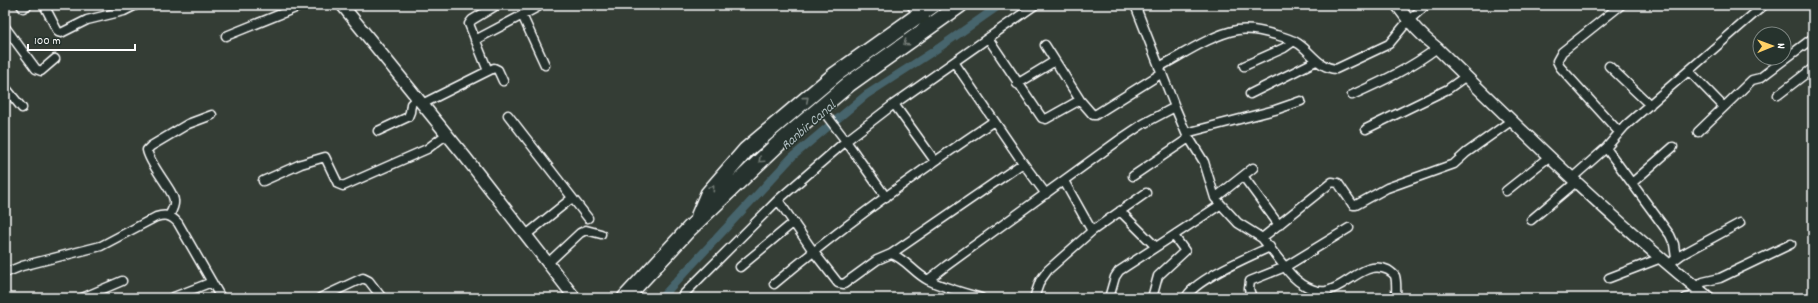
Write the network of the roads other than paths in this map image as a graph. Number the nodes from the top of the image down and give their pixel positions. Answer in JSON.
{"nodes":[{"id":1,"x":21,"y":5,"type":"edge"},
{"id":2,"x":28,"y":5,"type":"edge"},
{"id":3,"x":44,"y":5,"type":"edge"},
{"id":4,"x":136,"y":5,"type":"edge"},
{"id":5,"x":303,"y":5,"type":"edge"},
{"id":6,"x":342,"y":5,"type":"edge"},
{"id":7,"x":497,"y":5,"type":"edge"},
{"id":8,"x":933,"y":5,"type":"edge"},
{"id":9,"x":960,"y":5,"type":"edge"},
{"id":10,"x":1035,"y":5,"type":"edge"},
{"id":11,"x":1135,"y":5,"type":"edge"},
{"id":12,"x":1397,"y":5,"type":"edge"},
{"id":13,"x":1426,"y":5,"type":"edge"},
{"id":14,"x":1620,"y":5,"type":"edge"},
{"id":15,"x":1764,"y":5,"type":"edge"},
{"id":16,"x":1810,"y":5,"type":"edge"},
{"id":17,"x":538,"y":7,"type":"dead end"},
{"id":18,"x":1813,"y":7,"type":"edge"},
{"id":19,"x":916,"y":10,"type":"edge"},
{"id":20,"x":522,"y":15,"type":"junction"},
{"id":21,"x":1408,"y":21,"type":"junction"},
{"id":22,"x":5,"y":27,"type":"edge"},
{"id":23,"x":929,"y":27,"type":"junction"},
{"id":24,"x":226,"y":36,"type":"dead end"},
{"id":25,"x":988,"y":38,"type":"junction"},
{"id":26,"x":1813,"y":38,"type":"edge"},
{"id":27,"x":475,"y":40,"type":"junction"},
{"id":28,"x":1294,"y":41,"type":"junction"},
{"id":29,"x":1045,"y":45,"type":"dead end"},
{"id":30,"x":1437,"y":48,"type":"junction"},
{"id":31,"x":55,"y":58,"type":"dead end"},
{"id":32,"x":1316,"y":60,"type":"junction"},
{"id":33,"x":1054,"y":61,"type":"junction"},
{"id":34,"x":954,"y":62,"type":"junction"},
{"id":35,"x":546,"y":65,"type":"dead end"},
{"id":36,"x":1244,"y":66,"type":"dead end"},
{"id":37,"x":1608,"y":66,"type":"dead end"},
{"id":38,"x":1813,"y":68,"type":"edge"},
{"id":39,"x":1160,"y":70,"type":"junction"},
{"id":40,"x":1690,"y":70,"type":"junction"},
{"id":41,"x":488,"y":71,"type":"junction"},
{"id":42,"x":1466,"y":76,"type":"junction"},
{"id":43,"x":503,"y":81,"type":"dead end"},
{"id":44,"x":1017,"y":84,"type":"junction"},
{"id":45,"x":5,"y":87,"type":"edge"},
{"id":46,"x":1250,"y":94,"type":"dead end"},
{"id":47,"x":1352,"y":95,"type":"dead end"},
{"id":48,"x":1778,"y":95,"type":"dead end"},
{"id":49,"x":1080,"y":100,"type":"junction"},
{"id":50,"x":1301,"y":101,"type":"dead end"},
{"id":51,"x":416,"y":102,"type":"junction"},
{"id":52,"x":894,"y":104,"type":"junction"},
{"id":53,"x":1650,"y":105,"type":"junction"},
{"id":54,"x":1175,"y":107,"type":"junction"},
{"id":55,"x":1724,"y":107,"type":"junction"},
{"id":56,"x":22,"y":108,"type":"dead end"},
{"id":57,"x":824,"y":112,"type":"junction"},
{"id":58,"x":212,"y":115,"type":"dead end"},
{"id":59,"x":508,"y":115,"type":"dead end"},
{"id":60,"x":994,"y":121,"type":"junction"},
{"id":61,"x":1511,"y":121,"type":"junction"},
{"id":62,"x":1366,"y":129,"type":"dead end"},
{"id":63,"x":378,"y":131,"type":"dead end"},
{"id":64,"x":1619,"y":132,"type":"junction"},
{"id":65,"x":1698,"y":132,"type":"dead end"},
{"id":66,"x":1188,"y":136,"type":"junction"},
{"id":67,"x":442,"y":138,"type":"junction"},
{"id":68,"x":846,"y":141,"type":"junction"},
{"id":69,"x":1673,"y":147,"type":"dead end"},
{"id":70,"x":1606,"y":148,"type":"junction"},
{"id":71,"x":1550,"y":156,"type":"junction"},
{"id":72,"x":935,"y":161,"type":"junction"},
{"id":73,"x":1023,"y":163,"type":"junction"},
{"id":74,"x":1253,"y":168,"type":"dead end"},
{"id":75,"x":1133,"y":176,"type":"dead end"},
{"id":76,"x":1243,"y":176,"type":"junction"},
{"id":77,"x":1574,"y":180,"type":"junction"},
{"id":78,"x":263,"y":181,"type":"dead end"},
{"id":79,"x":1064,"y":181,"type":"junction"},
{"id":80,"x":1632,"y":183,"type":"junction"},
{"id":81,"x":1506,"y":191,"type":"dead end"},
{"id":82,"x":1146,"y":193,"type":"dead end"},
{"id":83,"x":1046,"y":194,"type":"junction"},
{"id":84,"x":886,"y":197,"type":"junction"},
{"id":85,"x":572,"y":198,"type":"junction"},
{"id":86,"x":778,"y":200,"type":"junction"},
{"id":87,"x":1217,"y":202,"type":"junction"},
{"id":88,"x":1120,"y":211,"type":"junction"},
{"id":89,"x":169,"y":216,"type":"junction"},
{"id":90,"x":588,"y":218,"type":"dead end"},
{"id":91,"x":1531,"y":220,"type":"dead end"},
{"id":92,"x":794,"y":222,"type":"junction"},
{"id":93,"x":1740,"y":223,"type":"dead end"},
{"id":94,"x":1279,"y":225,"type":"junction"},
{"id":95,"x":692,"y":226,"type":"junction"},
{"id":96,"x":1349,"y":228,"type":"dead end"},
{"id":97,"x":1092,"y":232,"type":"junction"},
{"id":98,"x":601,"y":234,"type":"dead end"},
{"id":99,"x":526,"y":235,"type":"junction"},
{"id":100,"x":1174,"y":236,"type":"junction"},
{"id":101,"x":1262,"y":238,"type":"junction"},
{"id":102,"x":1790,"y":244,"type":"dead end"},
{"id":103,"x":1156,"y":247,"type":"junction"},
{"id":104,"x":1270,"y":247,"type":"junction"},
{"id":105,"x":813,"y":251,"type":"junction"},
{"id":106,"x":891,"y":254,"type":"junction"},
{"id":107,"x":1669,"y":260,"type":"junction"},
{"id":108,"x":548,"y":263,"type":"junction"},
{"id":109,"x":740,"y":266,"type":"dead end"},
{"id":110,"x":1284,"y":267,"type":"junction"},
{"id":111,"x":5,"y":273,"type":"edge"},
{"id":112,"x":1609,"y":278,"type":"dead end"},
{"id":113,"x":928,"y":280,"type":"junction"},
{"id":114,"x":122,"y":281,"type":"dead end"},
{"id":115,"x":212,"y":282,"type":"junction"},
{"id":116,"x":774,"y":284,"type":"dead end"},
{"id":117,"x":1693,"y":295,"type":"edge"},
{"id":118,"x":82,"y":298,"type":"edge"},
{"id":119,"x":171,"y":298,"type":"edge"},
{"id":120,"x":220,"y":298,"type":"edge"},
{"id":121,"x":320,"y":298,"type":"edge"},
{"id":122,"x":382,"y":298,"type":"edge"},
{"id":123,"x":575,"y":298,"type":"edge"},
{"id":124,"x":625,"y":298,"type":"edge"},
{"id":125,"x":680,"y":298,"type":"edge"},
{"id":126,"x":981,"y":298,"type":"edge"},
{"id":127,"x":1034,"y":298,"type":"edge"},
{"id":128,"x":1109,"y":298,"type":"edge"},
{"id":129,"x":1152,"y":298,"type":"edge"},
{"id":130,"x":1186,"y":298,"type":"edge"},
{"id":131,"x":1252,"y":298,"type":"edge"},
{"id":132,"x":1396,"y":298,"type":"edge"},
{"id":133,"x":1710,"y":298,"type":"edge"}],
"edges":[{"from":1,"to":2,"type":"street"},
{"from":3,"to":4,"type":"street"},
{"from":5,"to":24,"type":"street"},
{"from":6,"to":51,"type":"street"},
{"from":7,"to":27,"type":"street"},
{"from":8,"to":19,"type":"highway"},
{"from":9,"to":23,"type":"highway"},
{"from":10,"to":25,"type":"street"},
{"from":11,"to":39,"type":"street"},
{"from":12,"to":21,"type":"street"},
{"from":13,"to":21,"type":"street"},
{"from":14,"to":64,"type":"street"},
{"from":15,"to":40,"type":"street"},
{"from":16,"to":18,"type":"street"},
{"from":17,"to":20,"type":"street"},
{"from":19,"to":23,"type":"street"},
{"from":95,"to":19,"type":"highway","one_way":true},
{"from":20,"to":27,"type":"street"},
{"from":20,"to":35,"type":"street"},
{"from":21,"to":30,"type":"street"},
{"from":21,"to":32,"type":"street"},
{"from":22,"to":31,"type":"street"},
{"from":23,"to":57,"type":"highway","one_way":true},
{"from":25,"to":34,"type":"street"},
{"from":25,"to":44,"type":"street"},
{"from":26,"to":55,"type":"street"},
{"from":27,"to":41,"type":"street"},
{"from":28,"to":32,"type":"street"},
{"from":28,"to":36,"type":"street"},
{"from":28,"to":39,"type":"street"},
{"from":29,"to":33,"type":"street"},
{"from":30,"to":42,"type":"street"},
{"from":30,"to":47,"type":"street"},
{"from":32,"to":46,"type":"street"},
{"from":33,"to":44,"type":"street"},
{"from":33,"to":49,"type":"street"},
{"from":34,"to":52,"type":"street"},
{"from":34,"to":60,"type":"street"},
{"from":37,"to":53,"type":"street"},
{"from":38,"to":48,"type":"street"},
{"from":39,"to":49,"type":"street"},
{"from":39,"to":54,"type":"street"},
{"from":40,"to":53,"type":"street"},
{"from":40,"to":55,"type":"street"},
{"from":41,"to":43,"type":"street"},
{"from":41,"to":51,"type":"street"},
{"from":42,"to":61,"type":"street"},
{"from":42,"to":62,"type":"street"},
{"from":44,"to":49,"type":"street"},
{"from":45,"to":56,"type":"street"},
{"from":50,"to":66,"type":"street"},
{"from":51,"to":63,"type":"street"},
{"from":51,"to":67,"type":"street"},
{"from":52,"to":68,"type":"street"},
{"from":52,"to":72,"type":"street"},
{"from":53,"to":64,"type":"street"},
{"from":54,"to":66,"type":"street"},
{"from":54,"to":79,"type":"street"},
{"from":55,"to":65,"type":"street"},
{"from":57,"to":68,"type":"street"},
{"from":57,"to":95,"type":"highway","one_way":true},
{"from":58,"to":89,"type":"street"},
{"from":59,"to":85,"type":"street"},
{"from":60,"to":72,"type":"street"},
{"from":60,"to":73,"type":"street"},
{"from":61,"to":71,"type":"street"},
{"from":61,"to":94,"type":"street"},
{"from":64,"to":70,"type":"street"},
{"from":66,"to":75,"type":"street"},
{"from":66,"to":87,"type":"street"},
{"from":67,"to":78,"type":"street"},
{"from":67,"to":99,"type":"street"},
{"from":68,"to":84,"type":"street"},
{"from":68,"to":86,"type":"street"},
{"from":69,"to":80,"type":"street"},
{"from":70,"to":77,"type":"street"},
{"from":70,"to":80,"type":"street"},
{"from":71,"to":77,"type":"street"},
{"from":71,"to":81,"type":"street"},
{"from":72,"to":84,"type":"street"},
{"from":73,"to":83,"type":"street"},
{"from":73,"to":106,"type":"street"},
{"from":74,"to":76,"type":"street"},
{"from":76,"to":87,"type":"street"},
{"from":76,"to":94,"type":"street"},
{"from":77,"to":91,"type":"street"},
{"from":77,"to":107,"type":"street"},
{"from":79,"to":83,"type":"street"},
{"from":79,"to":97,"type":"street"},
{"from":80,"to":107,"type":"street"},
{"from":82,"to":88,"type":"street"},
{"from":83,"to":113,"type":"street"},
{"from":84,"to":105,"type":"street"},
{"from":85,"to":90,"type":"street"},
{"from":85,"to":99,"type":"street"},
{"from":86,"to":92,"type":"street"},
{"from":86,"to":125,"type":"street"},
{"from":87,"to":100,"type":"street"},
{"from":87,"to":101,"type":"street"},
{"from":88,"to":97,"type":"street"},
{"from":88,"to":103,"type":"street"},
{"from":89,"to":111,"type":"street"},
{"from":89,"to":115,"type":"street"},
{"from":92,"to":105,"type":"street"},
{"from":92,"to":109,"type":"street"},
{"from":93,"to":107,"type":"street"},
{"from":94,"to":101,"type":"street"},
{"from":95,"to":124,"type":"highway"},
{"from":96,"to":110,"type":"street"},
{"from":97,"to":127,"type":"street"},
{"from":98,"to":108,"type":"street"},
{"from":99,"to":108,"type":"street"},
{"from":100,"to":103,"type":"street"},
{"from":100,"to":129,"type":"street"},
{"from":101,"to":104,"type":"street"},
{"from":102,"to":117,"type":"street"},
{"from":103,"to":128,"type":"street"},
{"from":104,"to":110,"type":"street"},
{"from":104,"to":130,"type":"street"},
{"from":105,"to":106,"type":"street"},
{"from":105,"to":116,"type":"street"},
{"from":106,"to":113,"type":"street"},
{"from":107,"to":112,"type":"street"},
{"from":107,"to":117,"type":"street"},
{"from":108,"to":123,"type":"street"},
{"from":110,"to":131,"type":"street"},
{"from":110,"to":132,"type":"street"},
{"from":113,"to":126,"type":"street"},
{"from":114,"to":118,"type":"street"},
{"from":115,"to":119,"type":"street"},
{"from":115,"to":120,"type":"street"},
{"from":117,"to":133,"type":"street"},
{"from":121,"to":122,"type":"street"}]}
